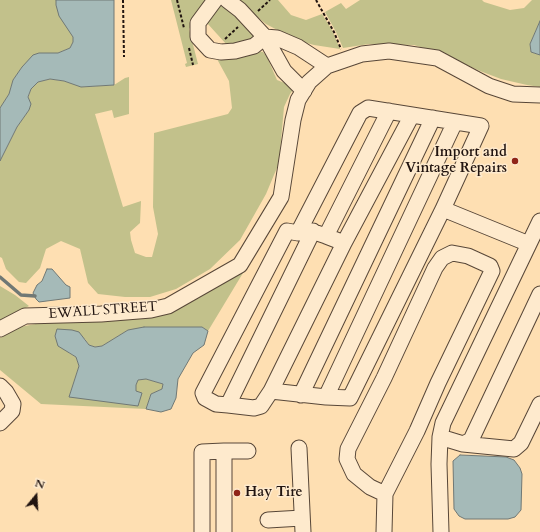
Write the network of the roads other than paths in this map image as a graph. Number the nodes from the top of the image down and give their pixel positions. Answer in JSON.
{"nodes":[{"id":1,"x":214,"y":0,"type":"edge"},
{"id":2,"x":227,"y":0,"type":"edge"},
{"id":3,"x":265,"y":37,"type":"junction"},
{"id":4,"x":327,"y":66,"type":"junction"},
{"id":5,"x":304,"y":91,"type":"junction"},
{"id":6,"x":540,"y":95,"type":"edge"},
{"id":7,"x":389,"y":111,"type":"junction"},
{"id":8,"x":412,"y":115,"type":"junction"},
{"id":9,"x":433,"y":118,"type":"junction"},
{"id":10,"x":455,"y":122,"type":"junction"},
{"id":11,"x":443,"y":209,"type":"junction"},
{"id":12,"x":540,"y":221,"type":"edge"},
{"id":13,"x":312,"y":233,"type":"junction"},
{"id":14,"x":344,"y":243,"type":"junction"},
{"id":15,"x":529,"y":244,"type":"junction"},
{"id":16,"x":540,"y":294,"type":"edge"},
{"id":17,"x":0,"y":329,"type":"edge"},
{"id":18,"x":0,"y":386,"type":"edge"},
{"id":19,"x":271,"y":391,"type":"junction"},
{"id":20,"x":301,"y":394,"type":"junction"},
{"id":21,"x":326,"y":397,"type":"junction"},
{"id":22,"x":540,"y":404,"type":"edge"},
{"id":23,"x":228,"y":405,"type":"junction"},
{"id":24,"x":0,"y":423,"type":"edge"},
{"id":25,"x":440,"y":437,"type":"junction"},
{"id":26,"x":463,"y":444,"type":"junction"},
{"id":27,"x":299,"y":448,"type":"dead end"},
{"id":28,"x":224,"y":451,"type":"junction"},
{"id":29,"x":248,"y":451,"type":"dead end"},
{"id":30,"x":385,"y":494,"type":"junction"},
{"id":31,"x":268,"y":520,"type":"dead end"},
{"id":32,"x":303,"y":525,"type":"edge"},
{"id":33,"x":202,"y":532,"type":"edge"},
{"id":34,"x":224,"y":532,"type":"edge"},
{"id":35,"x":384,"y":532,"type":"edge"},
{"id":36,"x":441,"y":532,"type":"edge"}],
"edges":[{"from":1,"to":3,"type":"street"},
{"from":2,"to":3,"type":"street"},
{"from":3,"to":4,"type":"street"},
{"from":3,"to":5,"type":"street"},
{"from":4,"to":5,"type":"street","name":"EWALL STREET"},
{"from":4,"to":6,"type":"street"},
{"from":5,"to":17,"type":"street","name":"EWALL STREET"},
{"from":7,"to":8,"type":"street"},
{"from":7,"to":13,"type":"street"},
{"from":7,"to":13,"type":"street"},
{"from":8,"to":9,"type":"street"},
{"from":8,"to":14,"type":"street"},
{"from":9,"to":10,"type":"street"},
{"from":9,"to":20,"type":"street"},
{"from":10,"to":11,"type":"street"},
{"from":10,"to":21,"type":"street"},
{"from":11,"to":15,"type":"street"},
{"from":11,"to":21,"type":"street"},
{"from":12,"to":15,"type":"street"},
{"from":13,"to":14,"type":"street"},
{"from":13,"to":23,"type":"street"},
{"from":13,"to":23,"type":"street"},
{"from":14,"to":19,"type":"street"},
{"from":15,"to":25,"type":"street"},
{"from":16,"to":26,"type":"street"},
{"from":18,"to":24,"type":"street"},
{"from":19,"to":20,"type":"street"},
{"from":19,"to":23,"type":"street"},
{"from":20,"to":21,"type":"street"},
{"from":22,"to":26,"type":"street"},
{"from":25,"to":26,"type":"street"},
{"from":25,"to":36,"type":"street"},
{"from":27,"to":32,"type":"street"},
{"from":28,"to":29,"type":"street"},
{"from":28,"to":33,"type":"street"},
{"from":28,"to":34,"type":"street"},
{"from":30,"to":30,"type":"street"},
{"from":30,"to":35,"type":"street"},
{"from":31,"to":32,"type":"street"}]}
